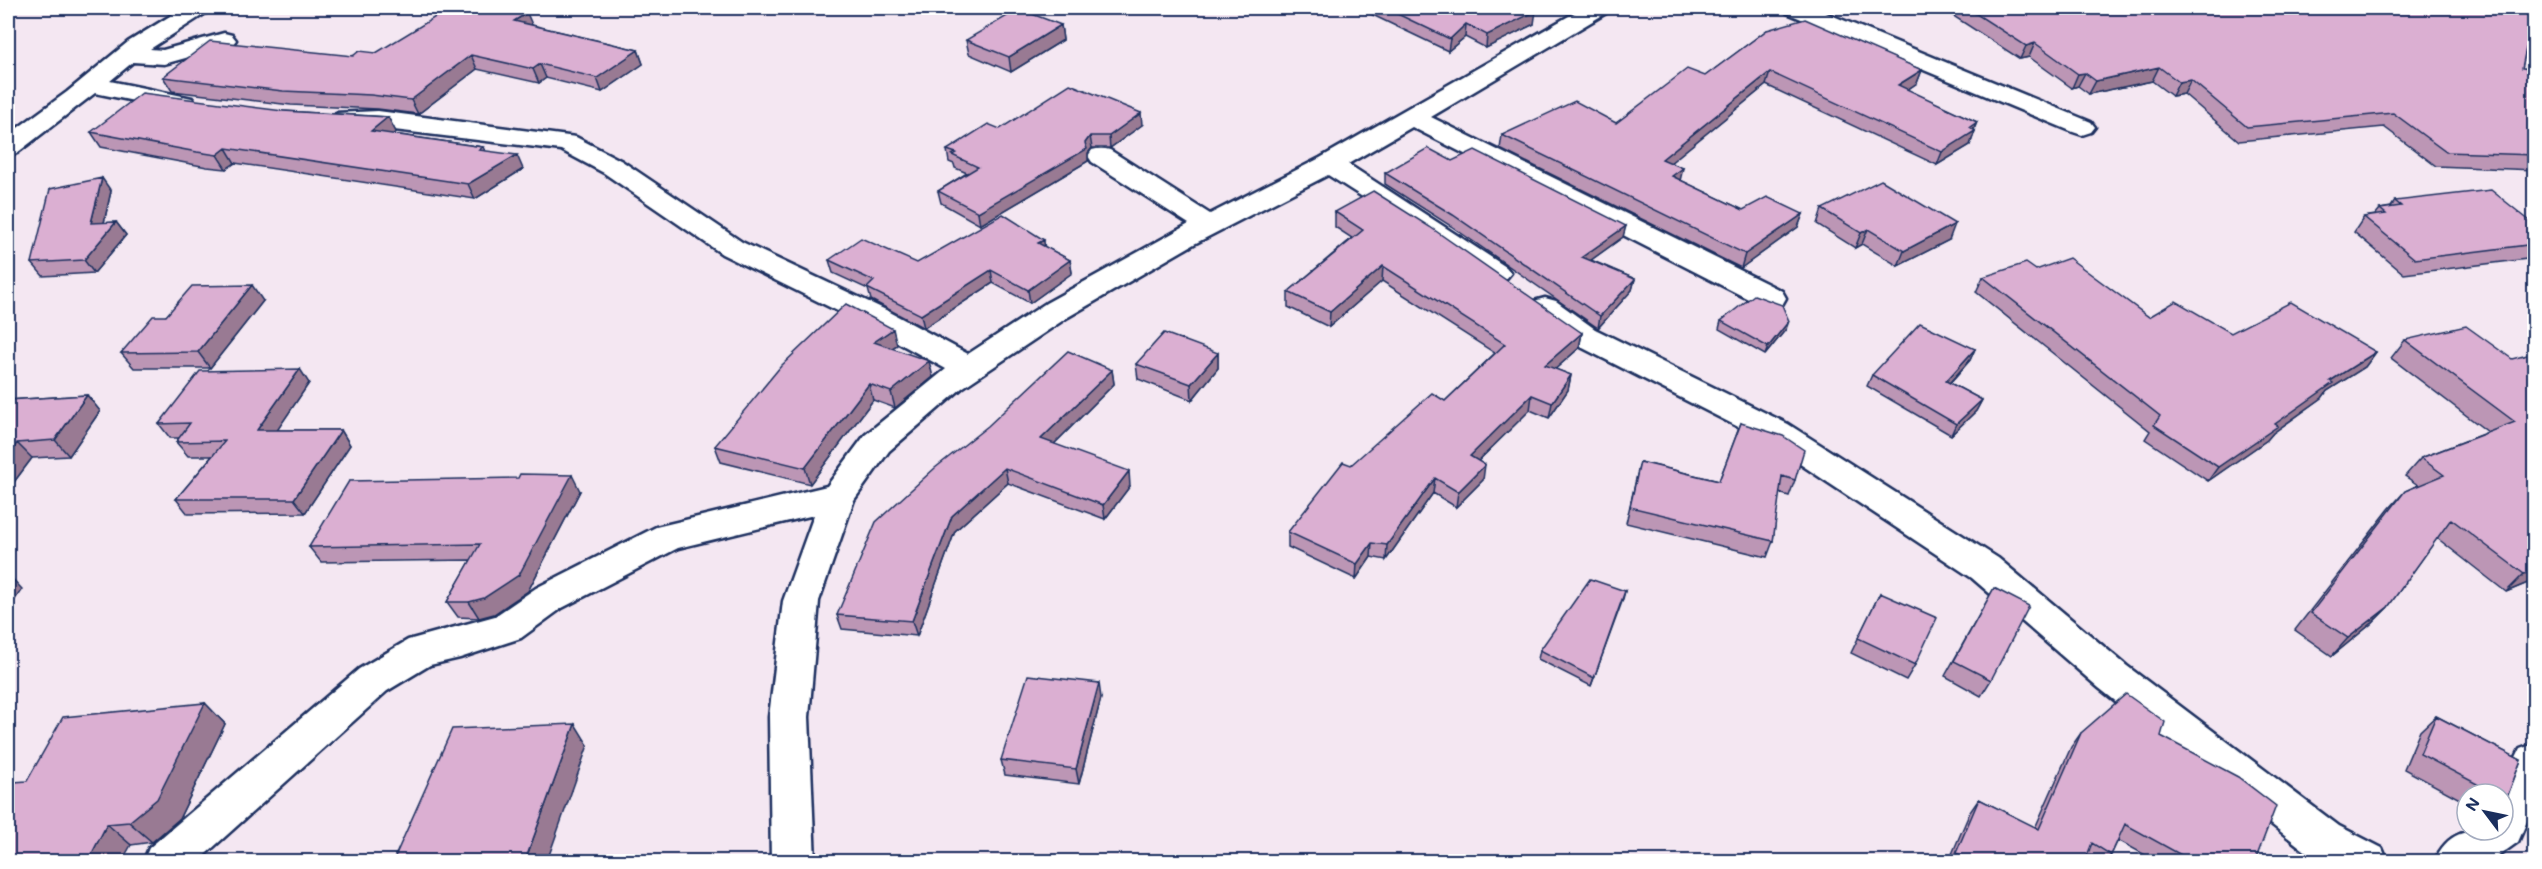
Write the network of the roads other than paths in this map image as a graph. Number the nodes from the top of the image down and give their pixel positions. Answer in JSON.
{"nodes":[{"id":1,"x":198,"y":8,"type":"edge"},
{"id":2,"x":1598,"y":8,"type":"edge"},
{"id":3,"x":1795,"y":8,"type":"edge"},
{"id":4,"x":224,"y":40,"type":"edge"},
{"id":5,"x":129,"y":54,"type":"junction"},
{"id":6,"x":90,"y":85,"type":"junction"},
{"id":7,"x":209,"y":106,"type":"edge"},
{"id":8,"x":323,"y":117,"type":"edge"},
{"id":9,"x":1413,"y":117,"type":"junction"},
{"id":10,"x":2082,"y":127,"type":"dead end"},
{"id":11,"x":8,"y":147,"type":"edge"},
{"id":12,"x":1101,"y":156,"type":"dead end"},
{"id":13,"x":1329,"y":164,"type":"junction"},
{"id":14,"x":1209,"y":225,"type":"junction"},
{"id":15,"x":1771,"y":298,"type":"edge"},
{"id":16,"x":969,"y":368,"type":"junction"},
{"id":17,"x":838,"y":496,"type":"junction"},
{"id":18,"x":2535,"y":762,"type":"edge"},
{"id":19,"x":2515,"y":803,"type":"edge"},
{"id":20,"x":2483,"y":842,"type":"edge"},
{"id":21,"x":164,"y":861,"type":"edge"},
{"id":22,"x":793,"y":861,"type":"edge"},
{"id":23,"x":2367,"y":861,"type":"edge"},
{"id":24,"x":2455,"y":861,"type":"edge"}],
"edges":[{"from":1,"to":5,"type":"street"},
{"from":2,"to":9,"type":"street"},
{"from":3,"to":10,"type":"street"},
{"from":4,"to":5,"type":"street"},
{"from":5,"to":6,"type":"street"},
{"from":6,"to":7,"type":"street"},
{"from":6,"to":11,"type":"street"},
{"from":8,"to":16,"type":"street"},
{"from":9,"to":13,"type":"street"},
{"from":9,"to":15,"type":"street"},
{"from":12,"to":14,"type":"street"},
{"from":13,"to":14,"type":"street"},
{"from":13,"to":23,"type":"street"},
{"from":14,"to":16,"type":"street"},
{"from":16,"to":17,"type":"street"},
{"from":17,"to":21,"type":"street"},
{"from":17,"to":22,"type":"street"},
{"from":18,"to":19,"type":"street"},
{"from":20,"to":24,"type":"street"}]}
